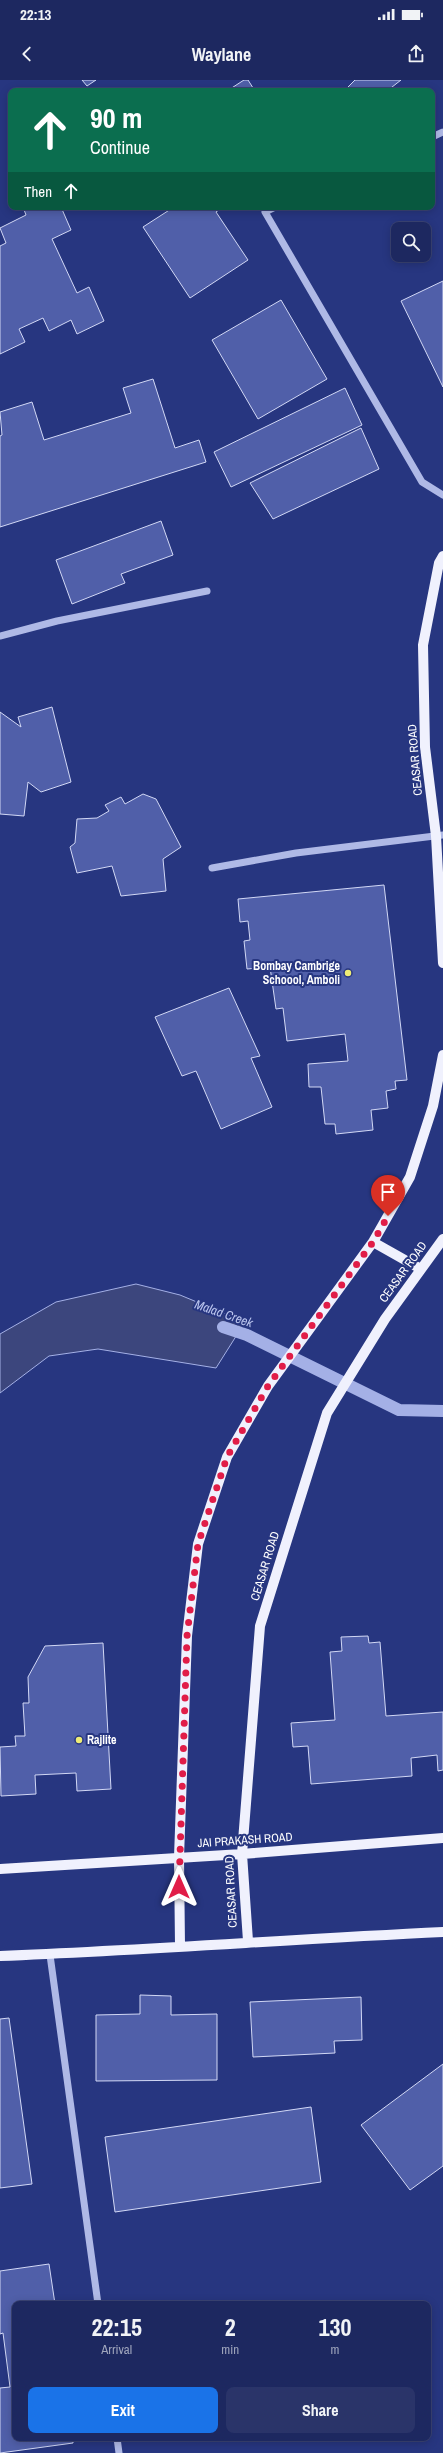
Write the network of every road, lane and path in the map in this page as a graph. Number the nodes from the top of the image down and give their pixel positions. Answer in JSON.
{"nodes":[{"id":1,"x":269,"y":210,"type":"edge"},
{"id":2,"x":443,"y":495,"type":"edge"},
{"id":3,"x":443,"y":556,"type":"edge"},
{"id":4,"x":207,"y":591,"type":"dead end"},
{"id":5,"x":0,"y":636,"type":"edge"},
{"id":6,"x":439,"y":836,"type":"edge"},
{"id":7,"x":212,"y":868,"type":"dead end"},
{"id":8,"x":443,"y":963,"type":"edge"},
{"id":9,"x":443,"y":1055,"type":"edge"},
{"id":10,"x":443,"y":1239,"type":"edge"},
{"id":11,"x":373,"y":1242,"type":"junction"},
{"id":12,"x":421,"y":1269,"type":"junction"},
{"id":13,"x":443,"y":1838,"type":"edge"},
{"id":14,"x":242,"y":1854,"type":"junction"},
{"id":15,"x":179,"y":1857,"type":"junction"},
{"id":16,"x":0,"y":1869,"type":"edge"},
{"id":17,"x":443,"y":1932,"type":"edge"},
{"id":18,"x":248,"y":1941,"type":"junction"},
{"id":19,"x":180,"y":1946,"type":"junction"},
{"id":20,"x":50,"y":1955,"type":"junction"},
{"id":21,"x":0,"y":1956,"type":"edge"},
{"id":22,"x":98,"y":2301,"type":"edge"},
{"id":23,"x":117,"y":2441,"type":"edge"},
{"id":24,"x":119,"y":2453,"type":"edge"}],
"edges":[{"from":1,"to":2,"type":"street"},
{"from":3,"to":6,"type":"main road","name":"CEASAR ROAD"},
{"from":4,"to":5,"type":"street"},
{"from":6,"to":7,"type":"street"},
{"from":6,"to":8,"type":"main road","name":"CEASAR ROAD"},
{"from":9,"to":11,"type":"main road"},
{"from":10,"to":12,"type":"main road","name":"CEASAR ROAD"},
{"from":11,"to":12,"type":"main road"},
{"from":11,"to":15,"type":"main road"},
{"from":12,"to":14,"type":"main road","name":"CEASAR ROAD"},
{"from":13,"to":14,"type":"main road","name":"JAI PRAKASH ROAD"},
{"from":14,"to":15,"type":"main road","name":"JAI PRAKASH ROAD"},
{"from":14,"to":18,"type":"main road","name":"CEASAR ROAD"},
{"from":15,"to":16,"type":"main road","name":"JAI PRAKASH ROAD"},
{"from":15,"to":19,"type":"main road"},
{"from":17,"to":18,"type":"main road"},
{"from":18,"to":19,"type":"main road"},
{"from":19,"to":20,"type":"main road"},
{"from":20,"to":21,"type":"main road"},
{"from":20,"to":22,"type":"street"},
{"from":23,"to":24,"type":"street"}]}
